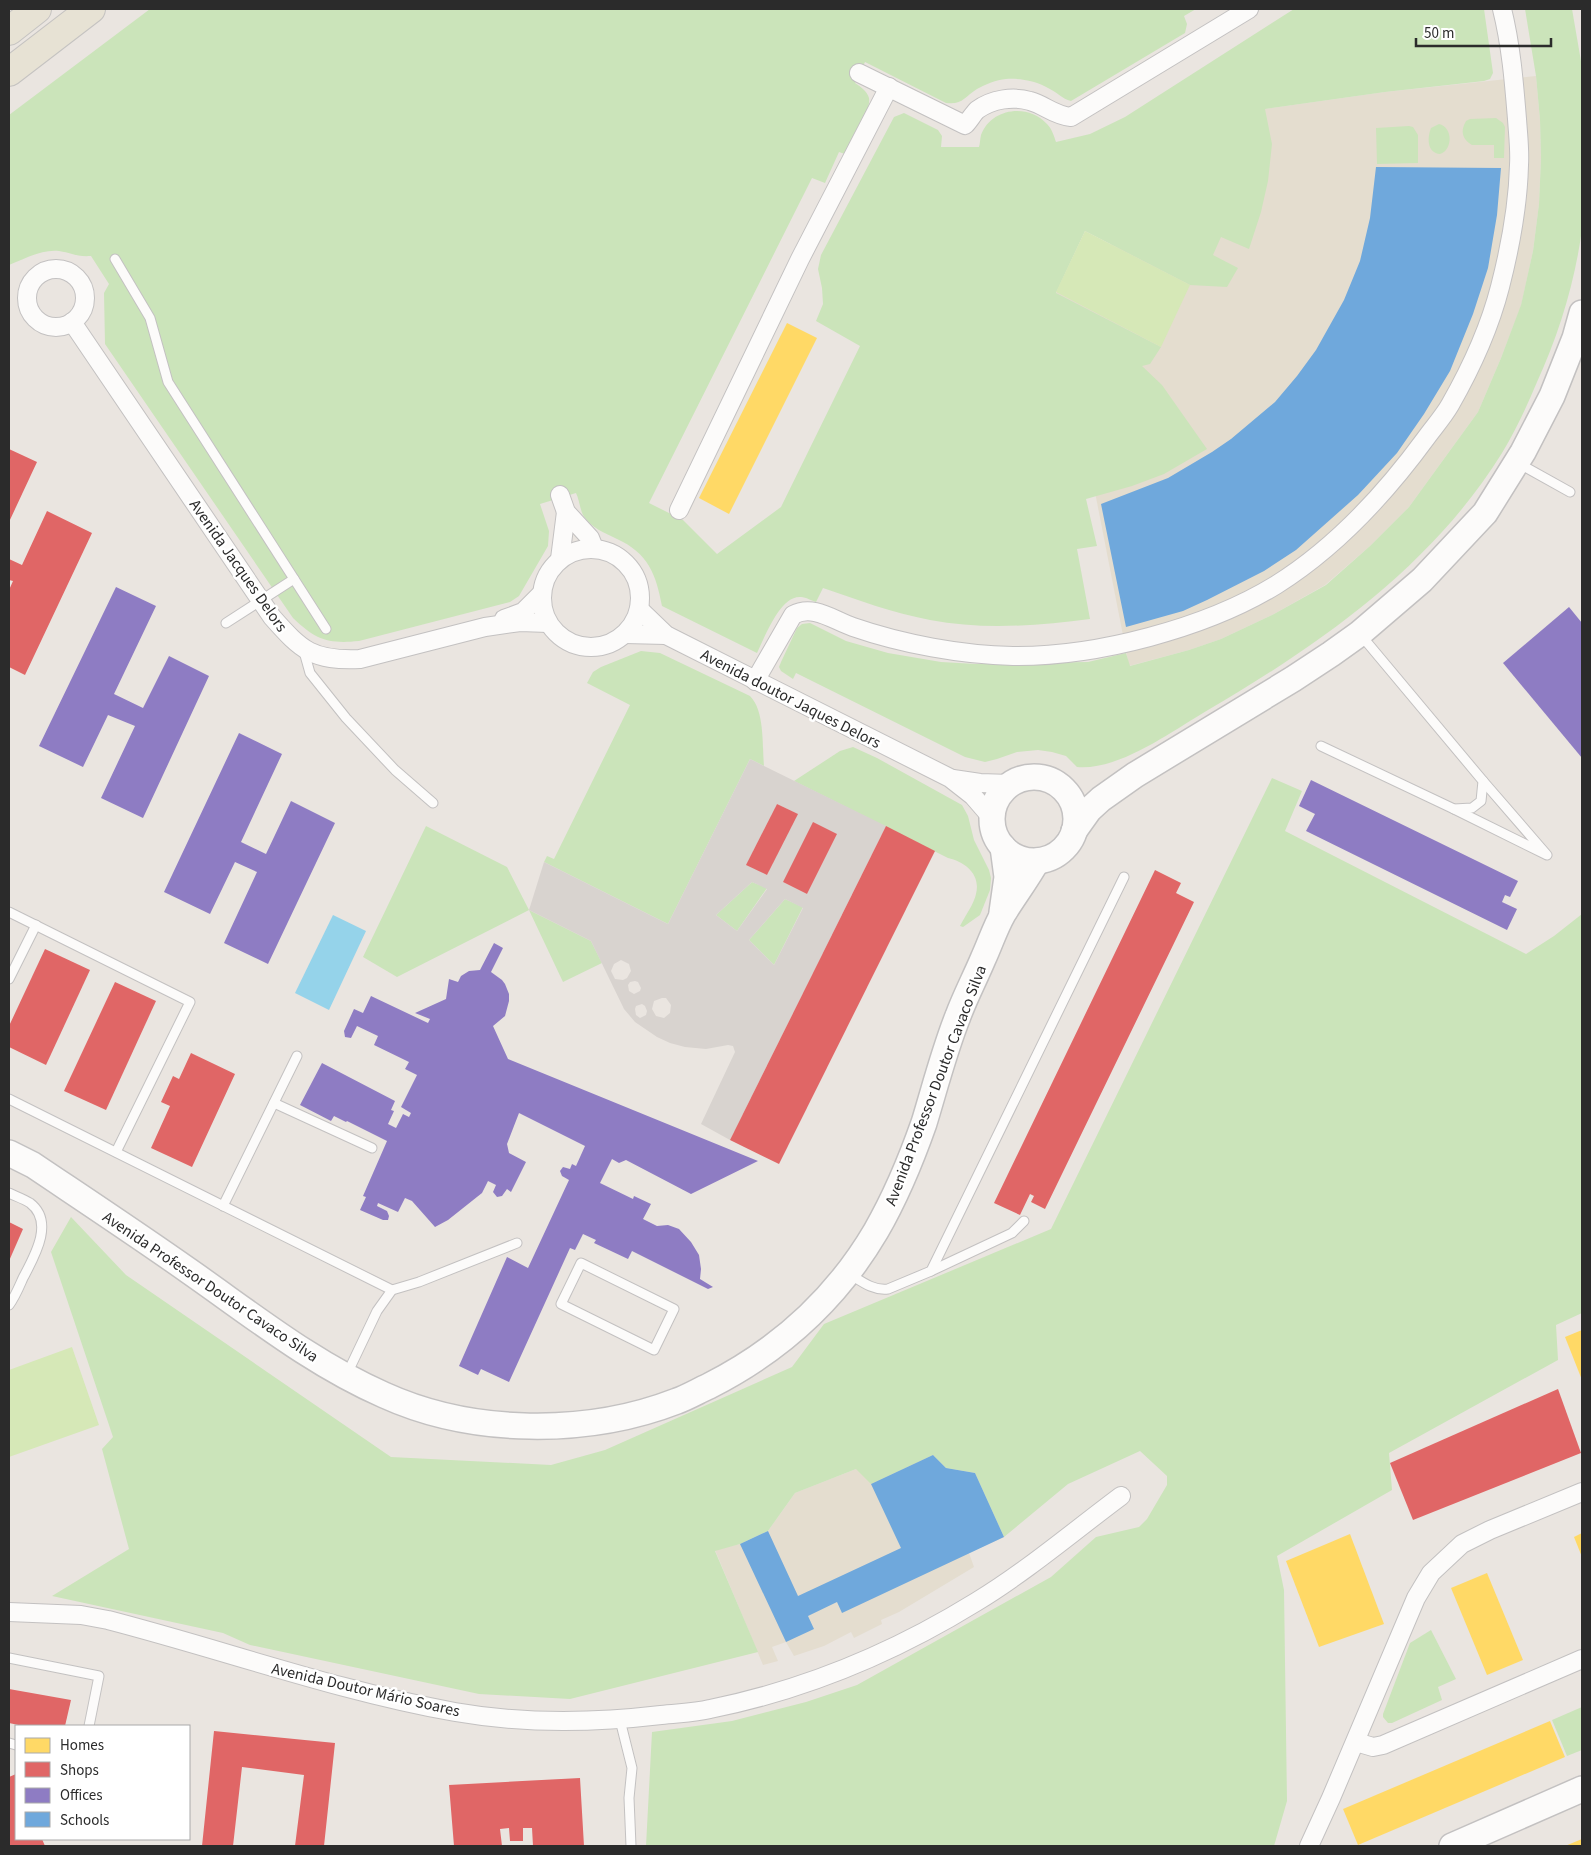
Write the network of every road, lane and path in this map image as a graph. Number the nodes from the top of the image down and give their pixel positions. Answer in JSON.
{"nodes":[{"id":1,"x":37,"y":9,"type":"edge"},
{"id":2,"x":91,"y":9,"type":"edge"},
{"id":3,"x":1249,"y":9,"type":"edge"},
{"id":4,"x":1502,"y":9,"type":"edge"},
{"id":5,"x":9,"y":30,"type":"edge"},
{"id":6,"x":9,"y":72,"type":"edge"},
{"id":7,"x":859,"y":73,"type":"dead end"},
{"id":8,"x":889,"y":87,"type":"junction"},
{"id":9,"x":116,"y":259,"type":"dead end"},
{"id":10,"x":1582,"y":313,"type":"edge"},
{"id":11,"x":72,"y":322,"type":"dead end"},
{"id":12,"x":1516,"y":462,"type":"junction"},
{"id":13,"x":1570,"y":492,"type":"dead end"},
{"id":14,"x":560,"y":495,"type":"dead end"},
{"id":15,"x":679,"y":510,"type":"dead end"},
{"id":16,"x":566,"y":512,"type":"junction"},
{"id":17,"x":594,"y":548,"type":"junction"},
{"id":18,"x":560,"y":559,"type":"junction"},
{"id":19,"x":294,"y":579,"type":"junction"},
{"id":20,"x":541,"y":594,"type":"junction"},
{"id":21,"x":261,"y":601,"type":"junction"},
{"id":22,"x":639,"y":609,"type":"junction"},
{"id":23,"x":226,"y":623,"type":"dead end"},
{"id":24,"x":548,"y":623,"type":"junction"},
{"id":25,"x":485,"y":627,"type":"junction"},
{"id":26,"x":326,"y":629,"type":"dead end"},
{"id":27,"x":625,"y":634,"type":"junction"},
{"id":28,"x":1359,"y":634,"type":"junction"},
{"id":29,"x":666,"y":635,"type":"junction"},
{"id":30,"x":303,"y":648,"type":"junction"},
{"id":31,"x":755,"y":681,"type":"junction"},
{"id":32,"x":1321,"y":746,"type":"dead end"},
{"id":33,"x":1135,"y":775,"type":"junction"},
{"id":34,"x":950,"y":778,"type":"junction"},
{"id":35,"x":1484,"y":781,"type":"junction"},
{"id":36,"x":1010,"y":784,"type":"junction"},
{"id":37,"x":1058,"y":784,"type":"junction"},
{"id":38,"x":433,"y":803,"type":"dead end"},
{"id":39,"x":1454,"y":809,"type":"junction"},
{"id":40,"x":992,"y":818,"type":"junction"},
{"id":41,"x":1074,"y":831,"type":"junction"},
{"id":42,"x":1003,"y":847,"type":"junction"},
{"id":43,"x":1038,"y":861,"type":"junction"},
{"id":44,"x":1124,"y":877,"type":"dead end"},
{"id":45,"x":9,"y":912,"type":"edge"},
{"id":46,"x":1002,"y":916,"type":"junction"},
{"id":47,"x":36,"y":925,"type":"junction"},
{"id":48,"x":9,"y":980,"type":"edge"},
{"id":49,"x":297,"y":1056,"type":"dead end"},
{"id":50,"x":9,"y":1099,"type":"edge"},
{"id":51,"x":274,"y":1103,"type":"junction"},
{"id":52,"x":372,"y":1148,"type":"dead end"},
{"id":53,"x":116,"y":1152,"type":"junction"},
{"id":54,"x":9,"y":1153,"type":"edge"},
{"id":55,"x":9,"y":1193,"type":"edge"},
{"id":56,"x":223,"y":1206,"type":"junction"},
{"id":57,"x":1024,"y":1221,"type":"dead end"},
{"id":58,"x":517,"y":1243,"type":"dead end"},
{"id":59,"x":574,"y":1270,"type":"joint"},
{"id":60,"x":931,"y":1271,"type":"junction"},
{"id":61,"x":848,"y":1273,"type":"junction"},
{"id":62,"x":392,"y":1290,"type":"junction"},
{"id":63,"x":9,"y":1305,"type":"edge"},
{"id":64,"x":346,"y":1376,"type":"junction"},
{"id":65,"x":1582,"y":1492,"type":"edge"},
{"id":66,"x":1121,"y":1496,"type":"dead end"},
{"id":67,"x":9,"y":1612,"type":"edge"},
{"id":68,"x":9,"y":1658,"type":"edge"},
{"id":69,"x":1582,"y":1659,"type":"edge"},
{"id":70,"x":620,"y":1720,"type":"junction"},
{"id":71,"x":89,"y":1725,"type":"edge"},
{"id":72,"x":1356,"y":1742,"type":"junction"},
{"id":73,"x":1582,"y":1790,"type":"edge"},
{"id":74,"x":631,"y":1846,"type":"edge"},
{"id":75,"x":1309,"y":1846,"type":"edge"},
{"id":76,"x":1452,"y":1846,"type":"edge"}],
"edges":[{"from":1,"to":5,"type":"main road"},
{"from":2,"to":6,"type":"main road"},
{"from":3,"to":8,"type":"street"},
{"from":4,"to":31,"type":"street"},
{"from":7,"to":8,"type":"street"},
{"from":8,"to":15,"type":"street"},
{"from":9,"to":19,"type":"lane"},
{"from":10,"to":12,"type":"main road"},
{"from":11,"to":21,"type":"street","name":"Avenida Jacques Delors"},
{"from":12,"to":13,"type":"lane"},
{"from":12,"to":28,"type":"main road"},
{"from":14,"to":16,"type":"street"},
{"from":16,"to":17,"type":"street"},
{"from":16,"to":18,"type":"street"},
{"from":17,"to":18,"type":"street"},
{"from":17,"to":22,"type":"street"},
{"from":18,"to":20,"type":"street"},
{"from":19,"to":21,"type":"lane"},
{"from":19,"to":26,"type":"lane"},
{"from":20,"to":24,"type":"street"},
{"from":20,"to":25,"type":"street","name":"Avenida Jacques Delors"},
{"from":21,"to":23,"type":"lane"},
{"from":21,"to":30,"type":"street","name":"Avenida Jacques Delors"},
{"from":22,"to":27,"type":"street"},
{"from":22,"to":29,"type":"street","name":"Avenida doutor Jaques Delors"},
{"from":24,"to":25,"type":"street","name":"Avenida Jacques Delors"},
{"from":24,"to":27,"type":"street"},
{"from":25,"to":30,"type":"street","name":"Avenida Jacques Delors"},
{"from":27,"to":29,"type":"street"},
{"from":28,"to":33,"type":"main road"},
{"from":28,"to":35,"type":"lane"},
{"from":29,"to":31,"type":"street","name":"Avenida doutor Jaques Delors"},
{"from":30,"to":38,"type":"lane"},
{"from":31,"to":34,"type":"street","name":"Avenida doutor Jaques Delors"},
{"from":32,"to":39,"type":"lane"},
{"from":33,"to":37,"type":"main road"},
{"from":33,"to":41,"type":"main road"},
{"from":34,"to":36,"type":"street","name":"Avenida doutor Jaques Delors"},
{"from":34,"to":40,"type":"street","name":"Avenida doutor Jaques Delors"},
{"from":35,"to":39,"type":"lane"},
{"from":35,"to":39,"type":"lane"},
{"from":36,"to":37,"type":"main road"},
{"from":36,"to":40,"type":"main road"},
{"from":37,"to":41,"type":"main road"},
{"from":40,"to":42,"type":"main road"},
{"from":41,"to":43,"type":"main road"},
{"from":42,"to":43,"type":"main road"},
{"from":42,"to":46,"type":"main road","name":"Avenida Professor Doutor Cavaco Silva"},
{"from":43,"to":46,"type":"main road","name":"Avenida Professor Doutor Cavaco Silva"},
{"from":44,"to":60,"type":"lane"},
{"from":45,"to":47,"type":"lane"},
{"from":46,"to":61,"type":"main road","name":"Avenida Professor Doutor Cavaco Silva"},
{"from":47,"to":48,"type":"lane"},
{"from":47,"to":53,"type":"lane"},
{"from":49,"to":51,"type":"lane"},
{"from":50,"to":53,"type":"lane"},
{"from":51,"to":52,"type":"lane"},
{"from":51,"to":56,"type":"lane"},
{"from":53,"to":56,"type":"lane"},
{"from":54,"to":64,"type":"main road","name":"Avenida Professor Doutor Cavaco Silva"},
{"from":55,"to":63,"type":"lane"},
{"from":56,"to":62,"type":"lane"},
{"from":57,"to":60,"type":"lane"},
{"from":58,"to":62,"type":"lane"},
{"from":59,"to":59,"type":"lane"},
{"from":60,"to":61,"type":"lane"},
{"from":61,"to":64,"type":"main road","name":"Avenida Professor Doutor Cavaco Silva"},
{"from":62,"to":64,"type":"lane"},
{"from":65,"to":72,"type":"street"},
{"from":66,"to":70,"type":"street","name":"Avenida Doutor Mário Soares"},
{"from":67,"to":70,"type":"street","name":"Avenida Doutor Mário Soares"},
{"from":68,"to":71,"type":"lane"},
{"from":69,"to":72,"type":"street"},
{"from":70,"to":74,"type":"lane"},
{"from":72,"to":75,"type":"street"},
{"from":73,"to":76,"type":"main road"}]}
